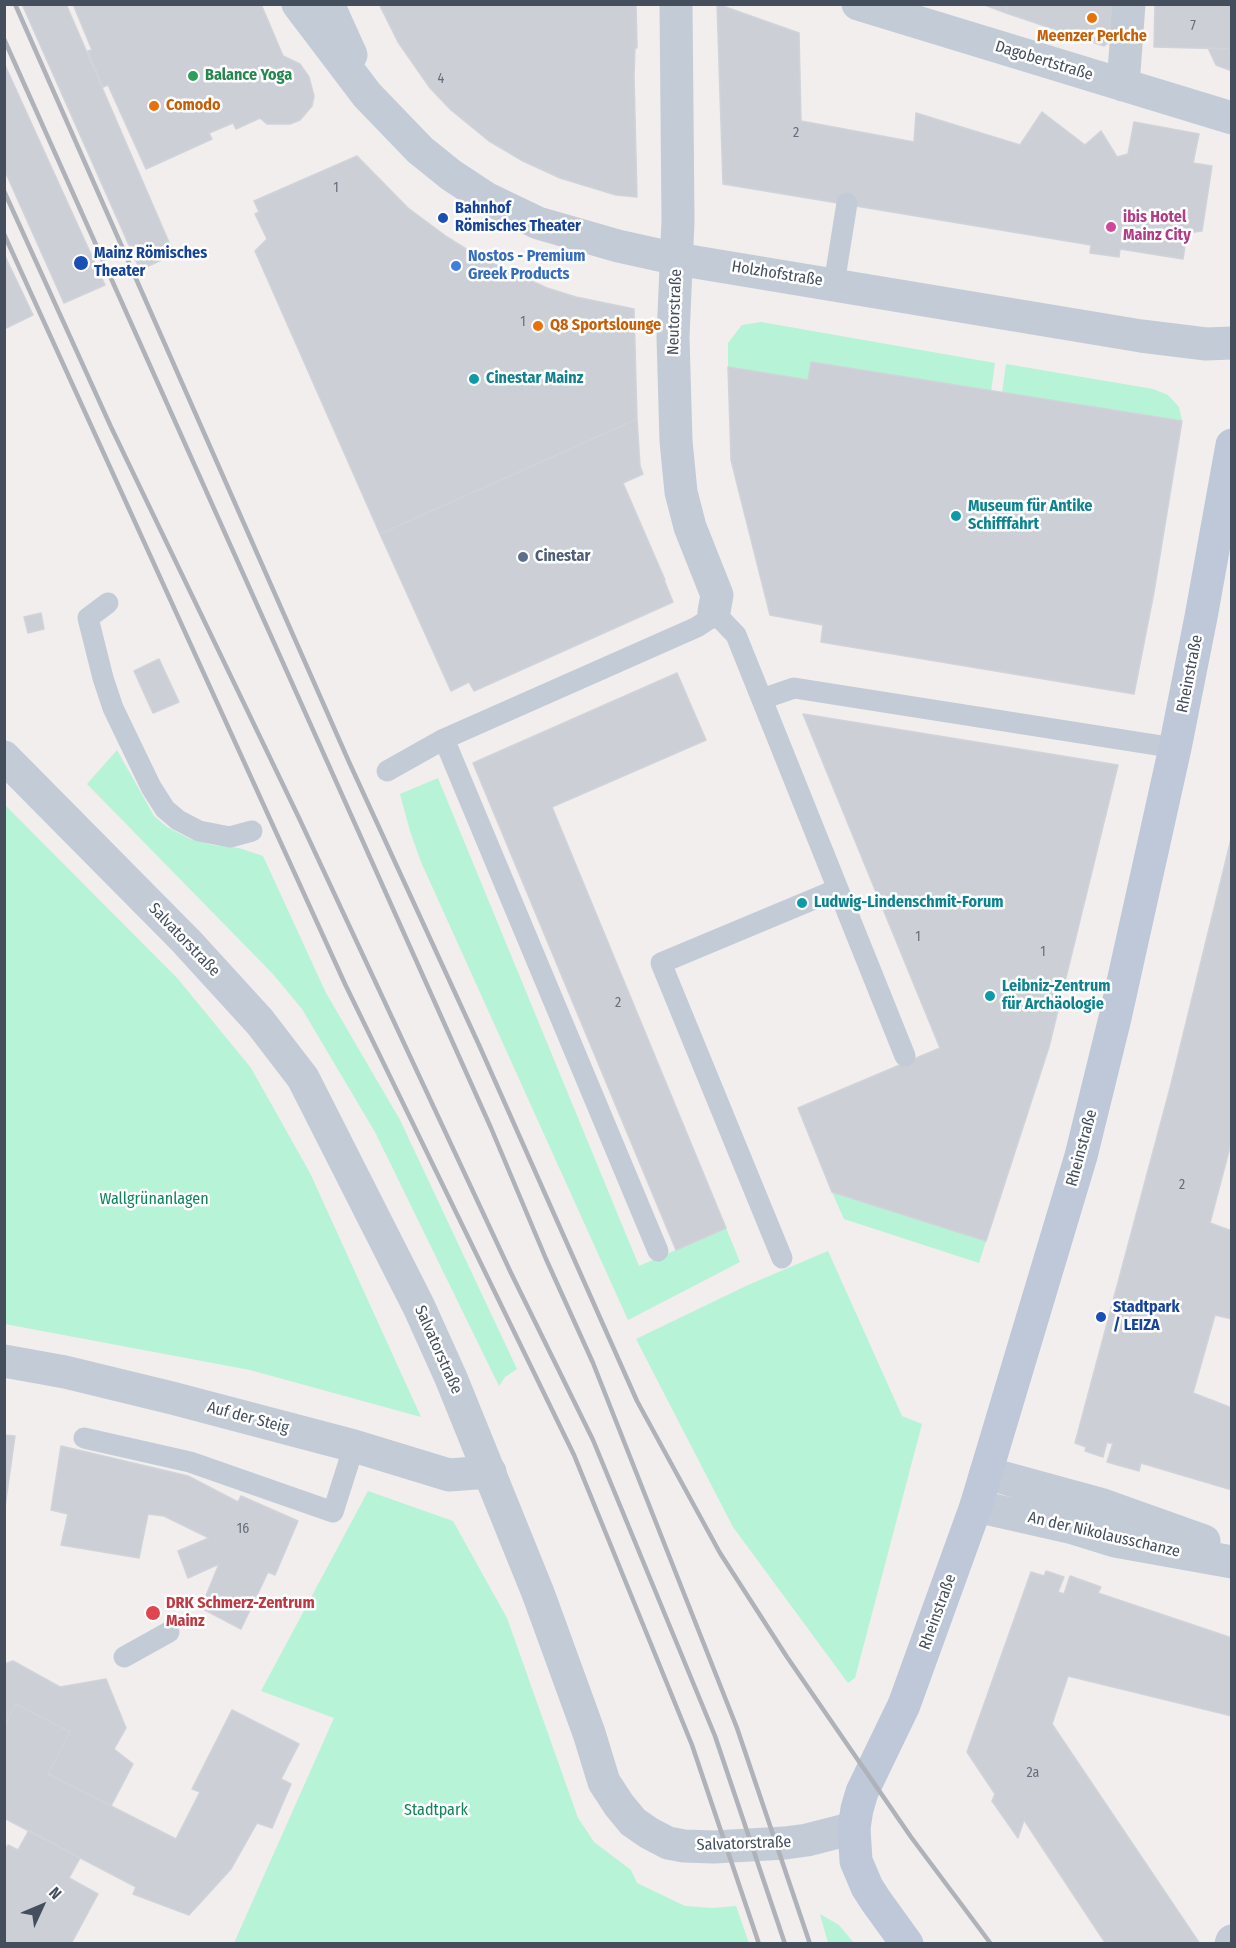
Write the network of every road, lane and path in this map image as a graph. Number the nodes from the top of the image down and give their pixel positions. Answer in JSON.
{"nodes":[{"id":1,"x":298,"y":4,"type":"edge"},
{"id":2,"x":328,"y":4,"type":"edge"},
{"id":3,"x":676,"y":4,"type":"edge"},
{"id":4,"x":858,"y":4,"type":"edge"},
{"id":5,"x":1130,"y":4,"type":"edge"},
{"id":6,"x":1123,"y":85,"type":"junction"},
{"id":7,"x":367,"y":95,"type":"junction"},
{"id":8,"x":1232,"y":118,"type":"edge"},
{"id":9,"x":847,"y":203,"type":"dead end"},
{"id":10,"x":677,"y":259,"type":"junction"},
{"id":11,"x":834,"y":284,"type":"junction"},
{"id":12,"x":1232,"y":343,"type":"edge"},
{"id":13,"x":1232,"y":445,"type":"edge"},
{"id":14,"x":108,"y":603,"type":"dead end"},
{"id":15,"x":714,"y":612,"type":"junction"},
{"id":16,"x":762,"y":699,"type":"junction"},
{"id":17,"x":444,"y":738,"type":"junction"},
{"id":18,"x":1175,"y":748,"type":"junction"},
{"id":19,"x":4,"y":757,"type":"edge"},
{"id":20,"x":387,"y":771,"type":"dead end"},
{"id":21,"x":252,"y":831,"type":"dead end"},
{"id":22,"x":838,"y":890,"type":"junction"},
{"id":23,"x":905,"y":1056,"type":"dead end"},
{"id":24,"x":658,"y":1251,"type":"dead end"},
{"id":25,"x":782,"y":1258,"type":"dead end"},
{"id":26,"x":4,"y":1361,"type":"edge"},
{"id":27,"x":84,"y":1437,"type":"dead end"},
{"id":28,"x":354,"y":1446,"type":"junction"},
{"id":29,"x":490,"y":1472,"type":"junction"},
{"id":30,"x":986,"y":1473,"type":"junction"},
{"id":31,"x":976,"y":1506,"type":"junction"},
{"id":32,"x":1232,"y":1551,"type":"edge"},
{"id":33,"x":1232,"y":1562,"type":"edge"},
{"id":34,"x":169,"y":1632,"type":"dead end"},
{"id":35,"x":124,"y":1657,"type":"dead end"},
{"id":36,"x":854,"y":1828,"type":"junction"},
{"id":37,"x":907,"y":1944,"type":"edge"}],
"edges":[{"from":1,"to":7,"type":"street","name":"Holzhofstraße"},
{"from":2,"to":7,"type":"street","name":"Holzhofstraße"},
{"from":3,"to":10,"type":"street","name":"Neutorstraße"},
{"from":4,"to":6,"type":"street","name":"Dagobertstraße"},
{"from":5,"to":6,"type":"street"},
{"from":6,"to":8,"type":"street","name":"Dagobertstraße"},
{"from":7,"to":10,"type":"street","name":"Holzhofstraße"},
{"from":9,"to":11,"type":"lane"},
{"from":10,"to":11,"type":"street","name":"Holzhofstraße"},
{"from":10,"to":15,"type":"street","name":"Neutorstraße"},
{"from":11,"to":12,"type":"street","name":"Holzhofstraße"},
{"from":13,"to":18,"type":"main road","name":"Rheinstraße"},
{"from":14,"to":21,"type":"lane"},
{"from":15,"to":16,"type":"lane"},
{"from":15,"to":17,"type":"lane"},
{"from":16,"to":18,"type":"lane"},
{"from":16,"to":22,"type":"lane"},
{"from":17,"to":20,"type":"lane"},
{"from":17,"to":24,"type":"lane"},
{"from":18,"to":30,"type":"main road","name":"Rheinstraße"},
{"from":19,"to":29,"type":"street","name":"Salvatorstraße"},
{"from":22,"to":23,"type":"lane"},
{"from":22,"to":25,"type":"lane"},
{"from":26,"to":28,"type":"street","name":"Auf der Steig"},
{"from":27,"to":28,"type":"lane"},
{"from":28,"to":29,"type":"street","name":"Auf der Steig"},
{"from":29,"to":36,"type":"street","name":"Salvatorstraße"},
{"from":30,"to":31,"type":"main road","name":"Rheinstraße"},
{"from":30,"to":32,"type":"street","name":"An der Nikolausschanze"},
{"from":31,"to":33,"type":"street","name":"An der Nikolausschanze"},
{"from":31,"to":36,"type":"main road","name":"Rheinstraße"},
{"from":34,"to":35,"type":"lane"},
{"from":36,"to":37,"type":"main road","name":"Rheinstraße"}]}
